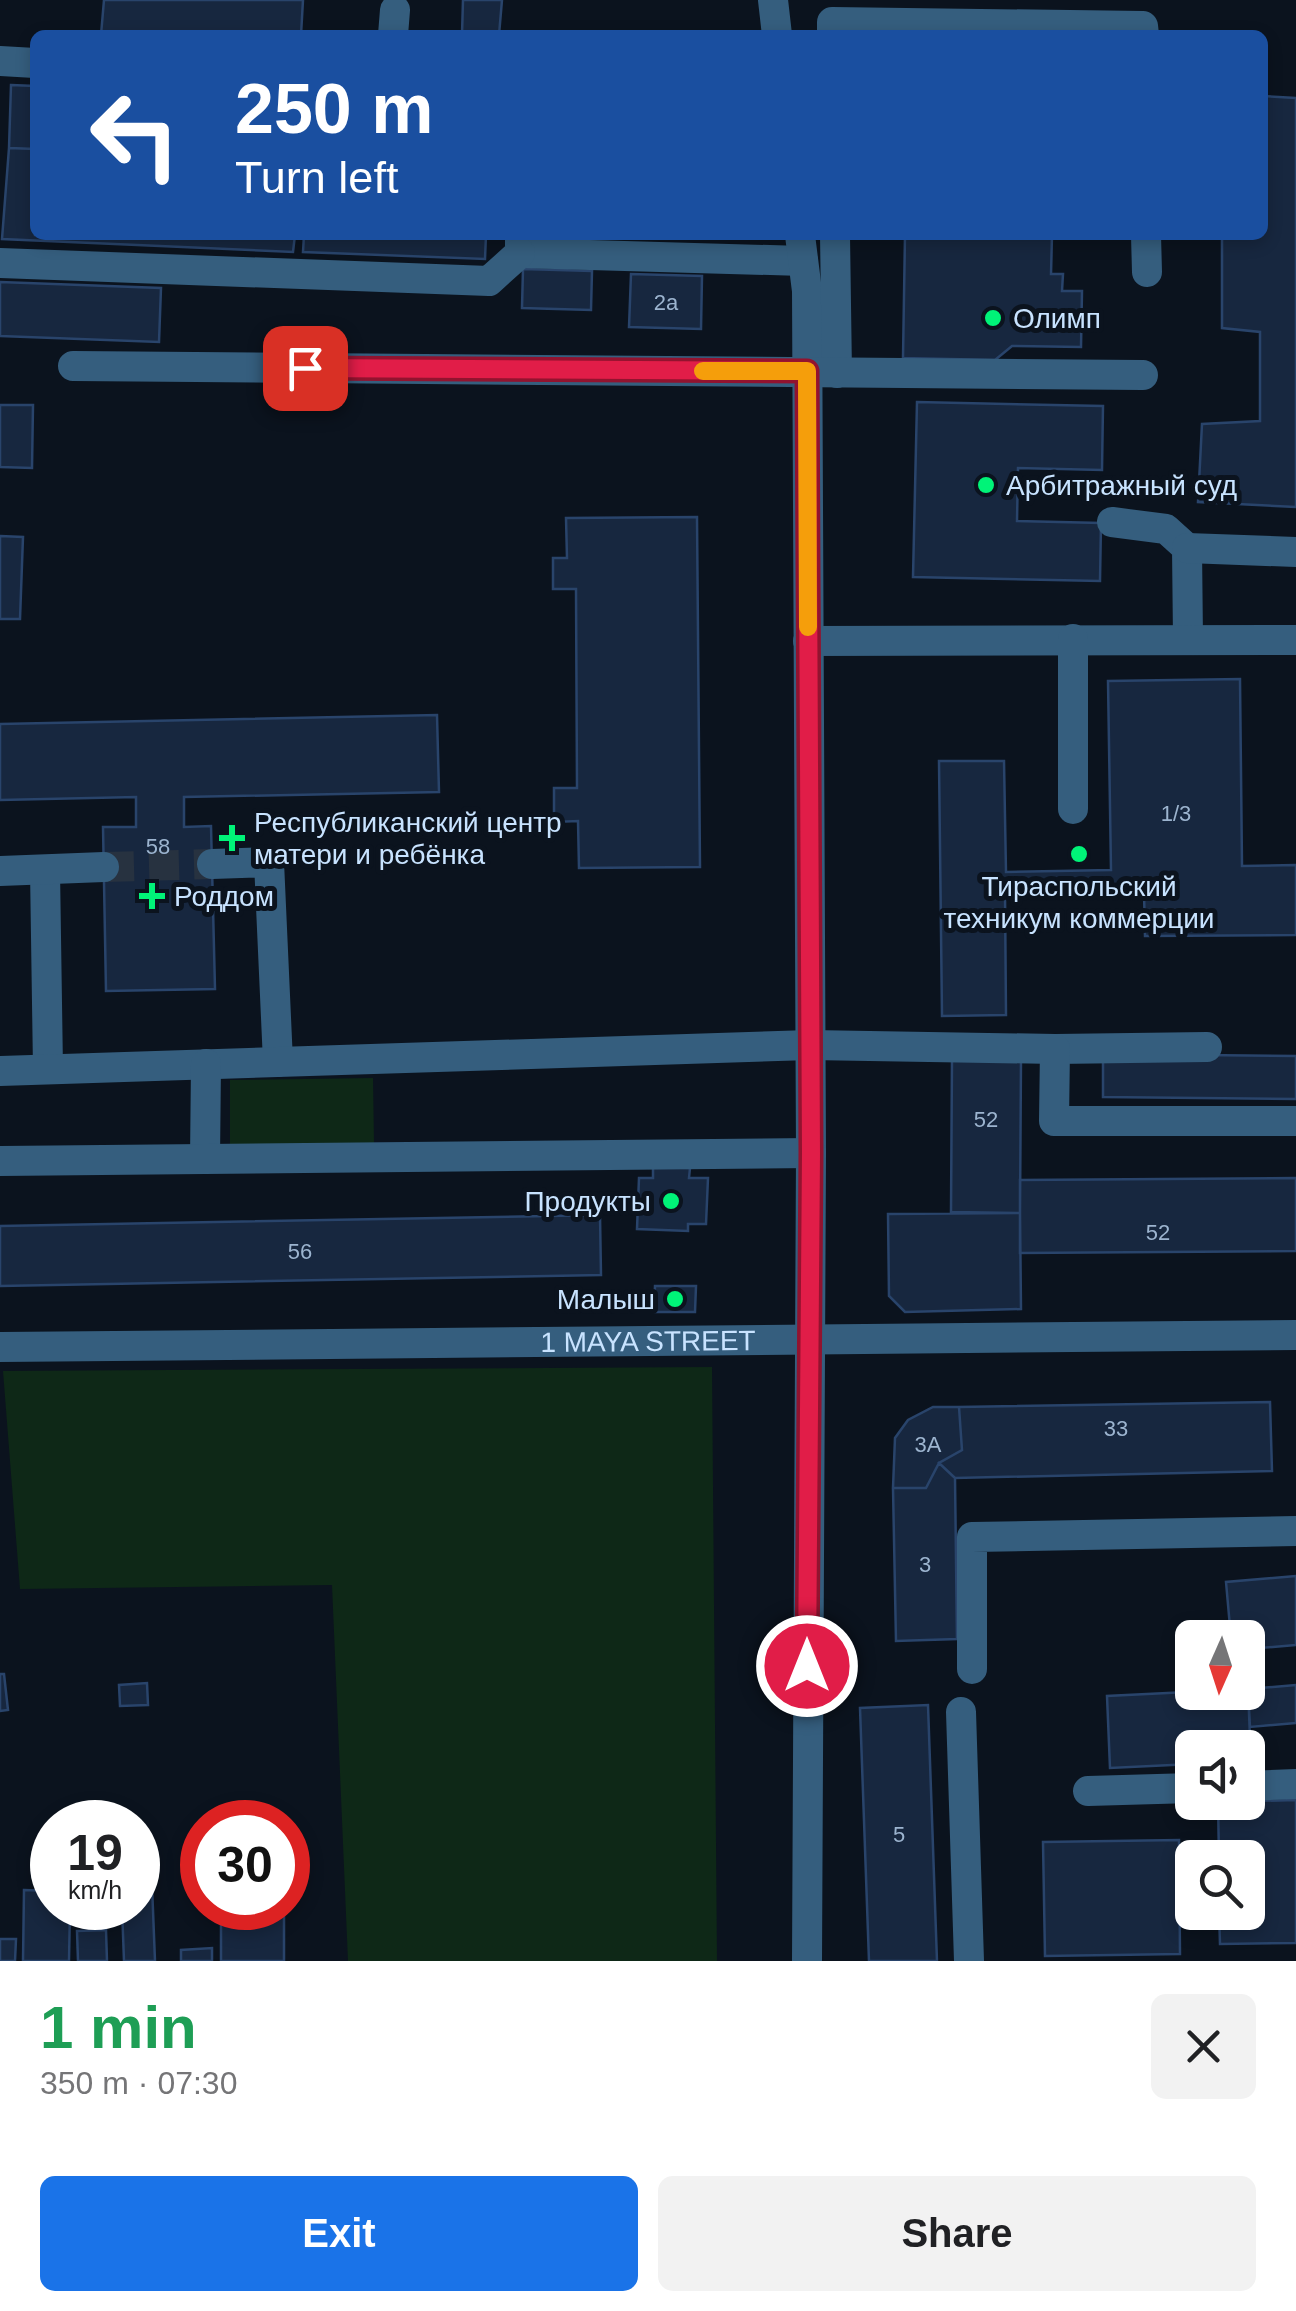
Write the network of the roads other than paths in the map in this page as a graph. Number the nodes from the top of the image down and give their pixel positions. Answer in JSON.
{"nodes":[{"id":1,"x":773,"y":0,"type":"edge"},
{"id":2,"x":776,"y":30,"type":"edge"},
{"id":3,"x":832,"y":30,"type":"edge"},
{"id":4,"x":1144,"y":30,"type":"edge"},
{"id":5,"x":0,"y":62,"type":"edge"},
{"id":6,"x":30,"y":63,"type":"edge"},
{"id":7,"x":835,"y":240,"type":"edge"},
{"id":8,"x":1146,"y":240,"type":"edge"},
{"id":9,"x":520,"y":244,"type":"edge"},
{"id":10,"x":803,"y":262,"type":"edge"},
{"id":11,"x":0,"y":264,"type":"edge"},
{"id":12,"x":1147,"y":272,"type":"dead end"},
{"id":13,"x":73,"y":366,"type":"dead end"},
{"id":14,"x":822,"y":372,"type":"junction"},
{"id":15,"x":1143,"y":375,"type":"dead end"},
{"id":16,"x":1112,"y":522,"type":"dead end"},
{"id":17,"x":1187,"y":548,"type":"junction"},
{"id":18,"x":1296,"y":552,"type":"edge"},
{"id":19,"x":1074,"y":639,"type":"junction"},
{"id":20,"x":1188,"y":639,"type":"junction"},
{"id":21,"x":1296,"y":640,"type":"edge"},
{"id":22,"x":808,"y":641,"type":"junction"},
{"id":23,"x":1073,"y":809,"type":"dead end"},
{"id":24,"x":212,"y":864,"type":"tunnel mouth"},
{"id":25,"x":104,"y":868,"type":"tunnel mouth"},
{"id":26,"x":0,"y":870,"type":"edge"},
{"id":27,"x":44,"y":870,"type":"junction"},
{"id":28,"x":810,"y":1045,"type":"junction"},
{"id":29,"x":1208,"y":1046,"type":"dead end"},
{"id":30,"x":1056,"y":1049,"type":"junction"},
{"id":31,"x":278,"y":1062,"type":"junction"},
{"id":32,"x":206,"y":1064,"type":"junction"},
{"id":33,"x":48,"y":1069,"type":"junction"},
{"id":34,"x":0,"y":1071,"type":"edge"},
{"id":35,"x":1296,"y":1122,"type":"edge"},
{"id":36,"x":811,"y":1153,"type":"junction"},
{"id":37,"x":205,"y":1159,"type":"junction"},
{"id":38,"x":0,"y":1161,"type":"edge"},
{"id":39,"x":1296,"y":1336,"type":"edge"},
{"id":40,"x":809,"y":1341,"type":"junction"},
{"id":41,"x":0,"y":1347,"type":"edge"},
{"id":42,"x":1296,"y":1531,"type":"edge"},
{"id":43,"x":972,"y":1669,"type":"dead end"},
{"id":44,"x":961,"y":1712,"type":"dead end"},
{"id":45,"x":1296,"y":1784,"type":"edge"},
{"id":46,"x":1265,"y":1785,"type":"edge"},
{"id":47,"x":1175,"y":1788,"type":"edge"},
{"id":48,"x":1088,"y":1791,"type":"dead end"},
{"id":49,"x":806,"y":1961,"type":"edge"},
{"id":50,"x":969,"y":1961,"type":"edge"}],
"edges":[{"from":1,"to":2,"type":"street"},
{"from":3,"to":4,"type":"street"},
{"from":5,"to":6,"type":"street"},
{"from":7,"to":14,"type":"street"},
{"from":8,"to":12,"type":"street"},
{"from":9,"to":10,"type":"street"},
{"from":9,"to":11,"type":"street"},
{"from":10,"to":14,"type":"street"},
{"from":13,"to":14,"type":"street"},
{"from":14,"to":15,"type":"street"},
{"from":14,"to":22,"type":"street"},
{"from":16,"to":17,"type":"street"},
{"from":17,"to":18,"type":"street"},
{"from":17,"to":20,"type":"street"},
{"from":19,"to":20,"type":"street"},
{"from":19,"to":22,"type":"street"},
{"from":19,"to":23,"type":"street"},
{"from":20,"to":21,"type":"street"},
{"from":22,"to":28,"type":"street"},
{"from":24,"to":31,"type":"street"},
{"from":25,"to":27,"type":"street"},
{"from":26,"to":27,"type":"street"},
{"from":27,"to":33,"type":"street"},
{"from":28,"to":30,"type":"street"},
{"from":28,"to":31,"type":"street"},
{"from":28,"to":36,"type":"street"},
{"from":29,"to":30,"type":"street"},
{"from":30,"to":35,"type":"street"},
{"from":31,"to":32,"type":"street"},
{"from":32,"to":33,"type":"street"},
{"from":32,"to":37,"type":"street"},
{"from":33,"to":34,"type":"street"},
{"from":36,"to":37,"type":"street"},
{"from":36,"to":40,"type":"street"},
{"from":37,"to":38,"type":"street"},
{"from":39,"to":40,"type":"street","name":"1 MAYA STREET"},
{"from":40,"to":41,"type":"street","name":"1 MAYA STREET"},
{"from":40,"to":49,"type":"street"},
{"from":42,"to":43,"type":"street"},
{"from":44,"to":50,"type":"street"},
{"from":45,"to":46,"type":"street"},
{"from":47,"to":48,"type":"street"}]}
